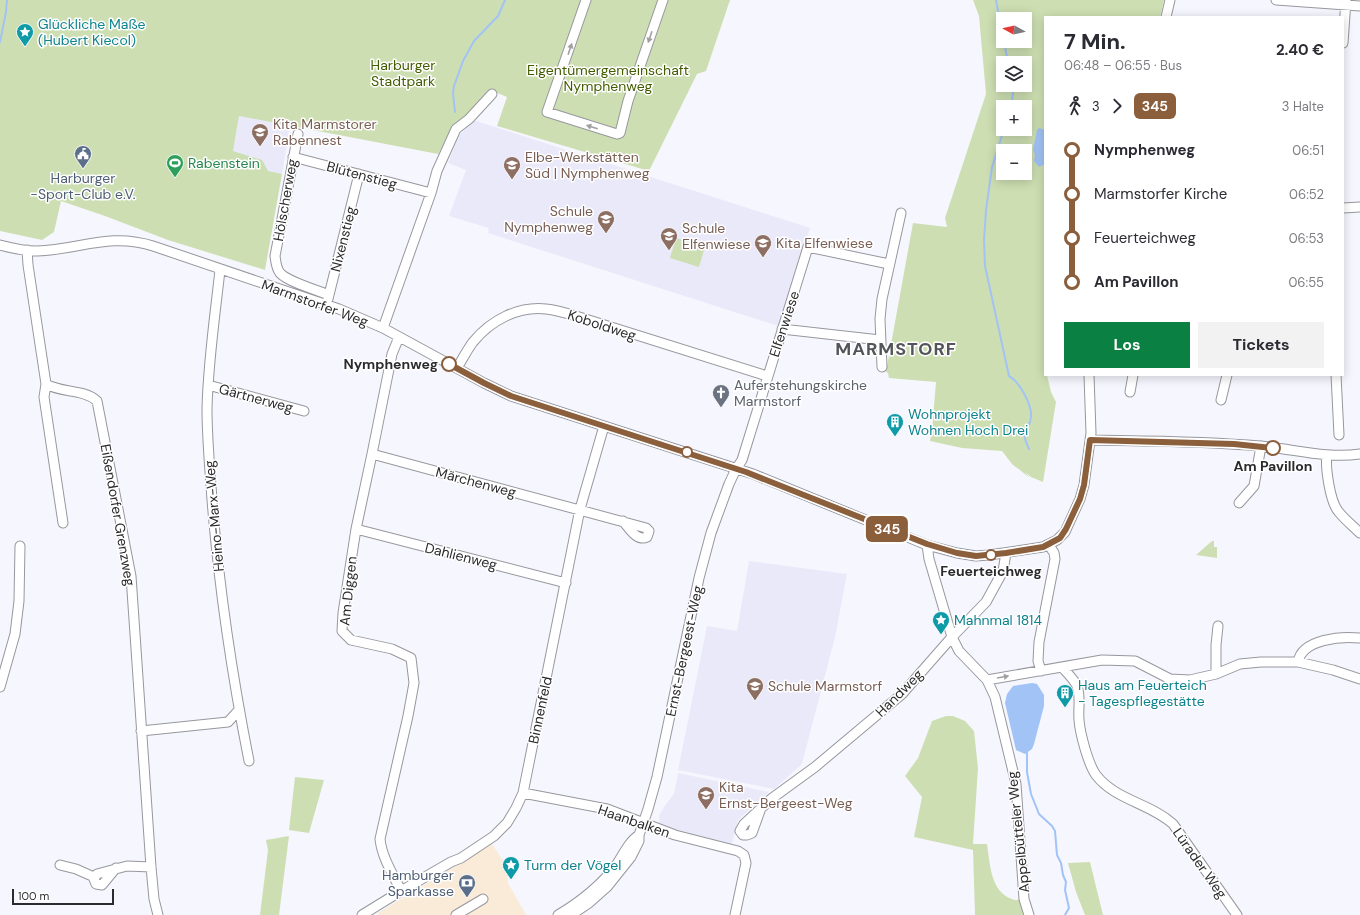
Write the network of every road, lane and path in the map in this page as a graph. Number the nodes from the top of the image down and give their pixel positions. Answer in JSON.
{"nodes":[{"id":1,"x":586,"y":0,"type":"edge"},
{"id":2,"x":663,"y":0,"type":"edge"},
{"id":3,"x":1170,"y":0,"type":"edge"},
{"id":4,"x":1276,"y":0,"type":"edge"},
{"id":5,"x":1346,"y":2,"type":"edge"},
{"id":6,"x":1360,"y":6,"type":"edge"},
{"id":7,"x":1166,"y":16,"type":"edge"},
{"id":8,"x":1344,"y":29,"type":"edge"},
{"id":9,"x":492,"y":94,"type":"dead end"},
{"id":10,"x":298,"y":134,"type":"dead end"},
{"id":11,"x":293,"y":157,"type":"junction"},
{"id":12,"x":359,"y":174,"type":"junction"},
{"id":13,"x":431,"y":193,"type":"junction"},
{"id":14,"x":1360,"y":207,"type":"edge"},
{"id":15,"x":1344,"y":208,"type":"edge"},
{"id":16,"x":901,"y":213,"type":"dead end"},
{"id":17,"x":0,"y":245,"type":"edge"},
{"id":18,"x":27,"y":250,"type":"junction"},
{"id":19,"x":889,"y":264,"type":"junction"},
{"id":20,"x":276,"y":266,"type":"joint"},
{"id":21,"x":220,"y":270,"type":"junction"},
{"id":22,"x":329,"y":295,"type":"junction"},
{"id":23,"x":327,"y":305,"type":"junction"},
{"id":24,"x":383,"y":328,"type":"junction"},
{"id":25,"x":782,"y":329,"type":"junction"},
{"id":26,"x":399,"y":337,"type":"junction"},
{"id":27,"x":880,"y":340,"type":"junction"},
{"id":28,"x":882,"y":367,"type":"dead end"},
{"id":29,"x":457,"y":368,"type":"junction"},
{"id":30,"x":767,"y":376,"type":"junction"},
{"id":31,"x":1089,"y":376,"type":"edge"},
{"id":32,"x":1133,"y":376,"type":"edge"},
{"id":33,"x":1226,"y":376,"type":"edge"},
{"id":34,"x":1336,"y":376,"type":"edge"},
{"id":35,"x":46,"y":384,"type":"junction"},
{"id":36,"x":208,"y":385,"type":"junction"},
{"id":37,"x":1130,"y":392,"type":"dead end"},
{"id":38,"x":1222,"y":400,"type":"dead end"},
{"id":39,"x":304,"y":411,"type":"dead end"},
{"id":40,"x":604,"y":426,"type":"junction"},
{"id":41,"x":1339,"y":435,"type":"dead end"},
{"id":42,"x":1090,"y":440,"type":"junction"},
{"id":43,"x":1261,"y":446,"type":"junction"},
{"id":44,"x":372,"y":454,"type":"junction"},
{"id":45,"x":1360,"y":454,"type":"edge"},
{"id":46,"x":1327,"y":455,"type":"junction"},
{"id":47,"x":736,"y":469,"type":"junction"},
{"id":48,"x":1239,"y":503,"type":"dead end"},
{"id":49,"x":580,"y":509,"type":"junction"},
{"id":50,"x":623,"y":521,"type":"dead end"},
{"id":51,"x":63,"y":523,"type":"dead end"},
{"id":52,"x":356,"y":529,"type":"junction"},
{"id":53,"x":1360,"y":533,"type":"edge"},
{"id":54,"x":927,"y":544,"type":"junction"},
{"id":55,"x":1049,"y":545,"type":"junction"},
{"id":56,"x":20,"y":546,"type":"dead end"},
{"id":57,"x":1006,"y":553,"type":"junction"},
{"id":58,"x":566,"y":583,"type":"junction"},
{"id":59,"x":1218,"y":626,"type":"dead end"},
{"id":60,"x":952,"y":637,"type":"junction"},
{"id":61,"x":1360,"y":638,"type":"edge"},
{"id":62,"x":1298,"y":662,"type":"junction"},
{"id":63,"x":1062,"y":667,"type":"junction"},
{"id":64,"x":1041,"y":670,"type":"junction"},
{"id":65,"x":1216,"y":674,"type":"junction"},
{"id":66,"x":1360,"y":679,"type":"edge"},
{"id":67,"x":987,"y":680,"type":"junction"},
{"id":68,"x":0,"y":687,"type":"edge"},
{"id":69,"x":239,"y":710,"type":"junction"},
{"id":70,"x":141,"y":732,"type":"junction"},
{"id":71,"x":249,"y":761,"type":"dead end"},
{"id":72,"x":523,"y":793,"type":"junction"},
{"id":73,"x":762,"y":808,"type":"dead end"},
{"id":74,"x":643,"y":824,"type":"junction"},
{"id":75,"x":639,"y":835,"type":"junction"},
{"id":76,"x":60,"y":865,"type":"dead end"},
{"id":77,"x":151,"y":867,"type":"junction"},
{"id":78,"x":401,"y":891,"type":"junction"},
{"id":79,"x":483,"y":899,"type":"dead end"},
{"id":80,"x":158,"y":915,"type":"edge"},
{"id":81,"x":362,"y":915,"type":"edge"},
{"id":82,"x":456,"y":915,"type":"edge"},
{"id":83,"x":558,"y":915,"type":"edge"},
{"id":84,"x":571,"y":915,"type":"edge"},
{"id":85,"x":735,"y":915,"type":"edge"},
{"id":86,"x":1029,"y":915,"type":"edge"},
{"id":87,"x":1237,"y":915,"type":"edge"}],
"edges":[{"from":2,"to":1,"type":"street","one_way":true},
{"from":3,"to":7,"type":"street"},
{"from":4,"to":5,"type":"street"},
{"from":5,"to":6,"type":"street"},
{"from":5,"to":8,"type":"street"},
{"from":9,"to":13,"type":"street"},
{"from":10,"to":11,"type":"street","name":"Hölscherweg"},
{"from":11,"to":12,"type":"street","name":"Blütenstieg"},
{"from":11,"to":20,"type":"street","name":"Hölscherweg"},
{"from":12,"to":13,"type":"street","name":"Blütenstieg"},
{"from":12,"to":22,"type":"street","name":"Nixenstieg"},
{"from":13,"to":24,"type":"street"},
{"from":14,"to":15,"type":"street"},
{"from":16,"to":19,"type":"street"},
{"from":17,"to":18,"type":"street","name":"Marmstorfer Weg"},
{"from":18,"to":21,"type":"street","name":"Marmstorfer Weg"},
{"from":18,"to":35,"type":"street"},
{"from":19,"to":25,"type":"street","name":"Elfenwiese"},
{"from":19,"to":27,"type":"street"},
{"from":20,"to":22,"type":"street","name":"Marmstorfer Weg"},
{"from":21,"to":23,"type":"street","name":"Marmstorfer Weg"},
{"from":21,"to":36,"type":"street","name":"Heino-Marx-Weg"},
{"from":22,"to":23,"type":"street","name":"Nixenstieg"},
{"from":23,"to":24,"type":"street","name":"Marmstorfer Weg"},
{"from":24,"to":26,"type":"street","name":"Marmstorfer Weg"},
{"from":25,"to":27,"type":"street"},
{"from":25,"to":30,"type":"street","name":"Elfenwiese"},
{"from":26,"to":29,"type":"street","name":"Marmstorfer Weg"},
{"from":26,"to":44,"type":"street","name":"Am Diggen"},
{"from":27,"to":28,"type":"street"},
{"from":29,"to":30,"type":"street","name":"Koboldweg"},
{"from":29,"to":40,"type":"street","name":"Marmstorfer Weg"},
{"from":30,"to":47,"type":"street","name":"Elfenwiese"},
{"from":31,"to":42,"type":"street"},
{"from":32,"to":37,"type":"street"},
{"from":33,"to":38,"type":"street"},
{"from":34,"to":41,"type":"street"},
{"from":35,"to":51,"type":"street"},
{"from":35,"to":70,"type":"street","name":"Eißendorfer Grenzweg"},
{"from":36,"to":39,"type":"street","name":"Gärtnerweg"},
{"from":36,"to":69,"type":"street","name":"Heino-Marx-Weg"},
{"from":40,"to":47,"type":"street","name":"Marmstorfer Weg"},
{"from":40,"to":49,"type":"street","name":"Binnenfeld"},
{"from":42,"to":43,"type":"street"},
{"from":42,"to":55,"type":"street"},
{"from":43,"to":46,"type":"street"},
{"from":43,"to":48,"type":"street"},
{"from":44,"to":49,"type":"street","name":"Märchenweg"},
{"from":44,"to":52,"type":"street","name":"Am Diggen"},
{"from":45,"to":46,"type":"street"},
{"from":46,"to":53,"type":"street"},
{"from":47,"to":54,"type":"street","name":"Marmstorfer Weg"},
{"from":47,"to":74,"type":"street","name":"Ernst-Bergeest-Weg"},
{"from":49,"to":50,"type":"street","name":"Märchenweg"},
{"from":49,"to":58,"type":"street","name":"Binnenfeld"},
{"from":52,"to":58,"type":"street","name":"Dahlienweg"},
{"from":52,"to":78,"type":"street","name":"Am Diggen"},
{"from":54,"to":57,"type":"street","name":"Marmstorfer Weg"},
{"from":54,"to":60,"type":"street"},
{"from":55,"to":57,"type":"street","name":"Marmstorfer Weg"},
{"from":55,"to":64,"type":"street"},
{"from":56,"to":68,"type":"street"},
{"from":57,"to":60,"type":"street","name":"Handweg"},
{"from":58,"to":72,"type":"street","name":"Binnenfeld"},
{"from":59,"to":65,"type":"street"},
{"from":60,"to":67,"type":"street"},
{"from":60,"to":73,"type":"street","name":"Handweg"},
{"from":61,"to":62,"type":"street"},
{"from":62,"to":65,"type":"street"},
{"from":62,"to":66,"type":"street"},
{"from":63,"to":64,"type":"street"},
{"from":63,"to":65,"type":"street"},
{"from":63,"to":87,"type":"street","name":"Lürader Weg"},
{"from":67,"to":64,"type":"street","one_way":true},
{"from":67,"to":86,"type":"street","name":"Appelbütteler Weg"},
{"from":69,"to":70,"type":"street"},
{"from":69,"to":71,"type":"street","name":"Heino-Marx-Weg"},
{"from":70,"to":77,"type":"street","name":"Eißendorfer Grenzweg"},
{"from":72,"to":74,"type":"street","name":"Haanbalken"},
{"from":72,"to":78,"type":"street","name":"Binnenfeld"},
{"from":74,"to":75,"type":"street","name":"Ernst-Bergeest-Weg"},
{"from":74,"to":85,"type":"street","name":"Haanbalken"},
{"from":75,"to":83,"type":"street","name":"Ernst-Bergeest-Weg"},
{"from":75,"to":84,"type":"street","name":"Ernst-Bergeest-Weg"},
{"from":76,"to":77,"type":"street"},
{"from":77,"to":80,"type":"street","name":"Eißendorfer Grenzweg"},
{"from":78,"to":81,"type":"street","name":"Binnenfeld"},
{"from":79,"to":82,"type":"street"}]}
